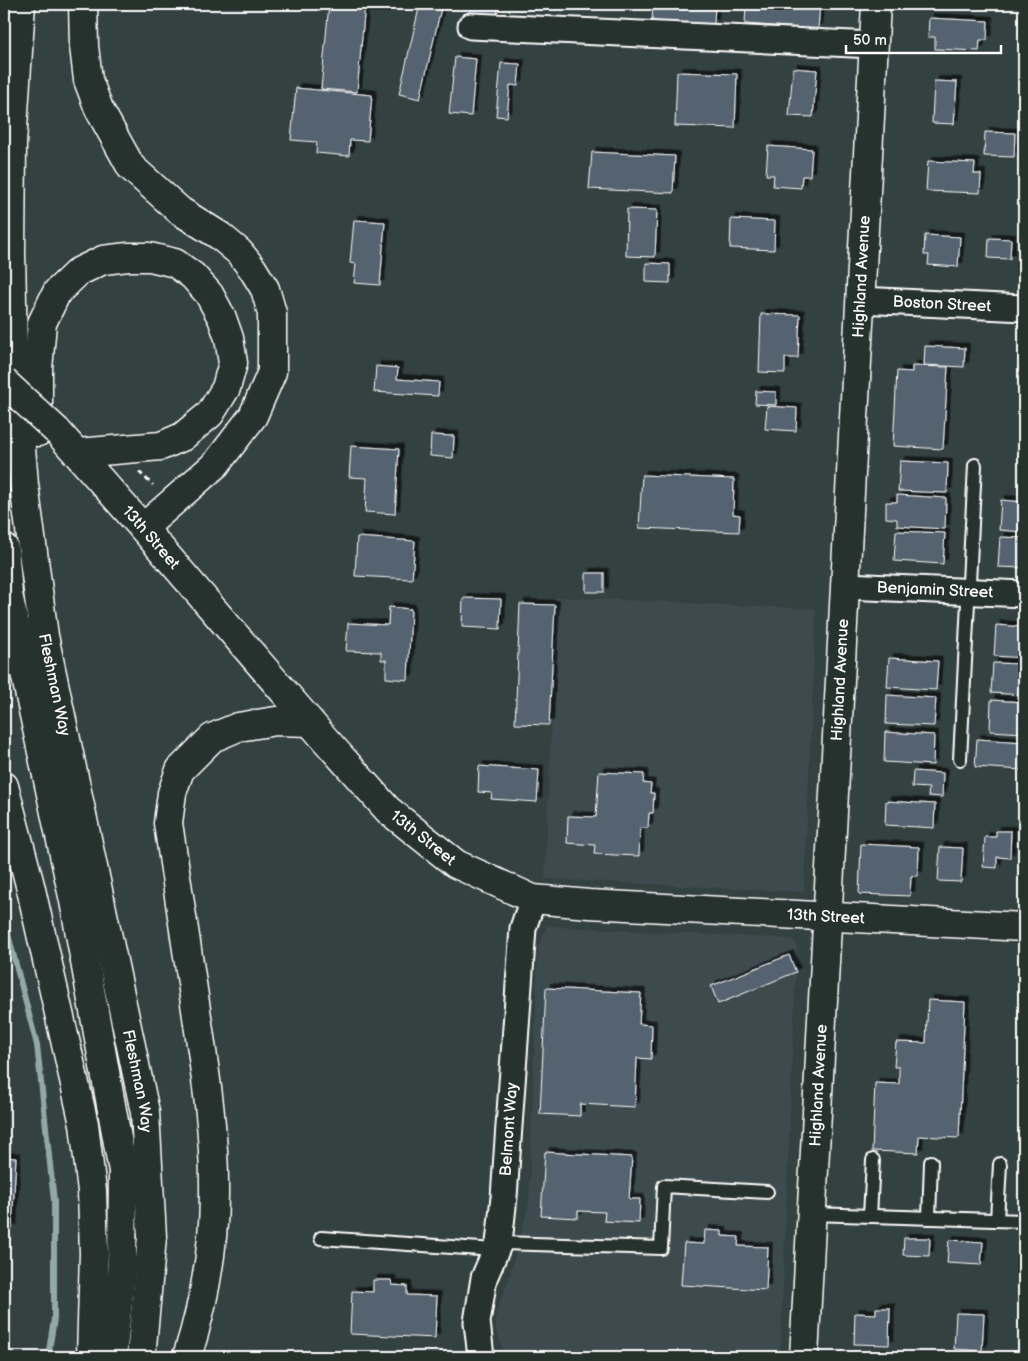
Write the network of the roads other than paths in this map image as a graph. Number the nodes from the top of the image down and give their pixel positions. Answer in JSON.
{"nodes":[{"id":1,"x":21,"y":4,"type":"edge"},
{"id":2,"x":83,"y":4,"type":"edge"},
{"id":3,"x":876,"y":4,"type":"edge"},
{"id":4,"x":471,"y":26,"type":"dead end"},
{"id":5,"x":874,"y":45,"type":"junction"},
{"id":6,"x":860,"y":300,"type":"junction"},
{"id":7,"x":1024,"y":308,"type":"edge"},
{"id":8,"x":4,"y":382,"type":"edge"},
{"id":9,"x":78,"y":453,"type":"junction"},
{"id":10,"x":975,"y":465,"type":"dead end"},
{"id":11,"x":143,"y":528,"type":"junction"},
{"id":12,"x":4,"y":548,"type":"edge"},
{"id":13,"x":846,"y":586,"type":"junction"},
{"id":14,"x":968,"y":591,"type":"junction"},
{"id":15,"x":1024,"y":594,"type":"edge"},
{"id":16,"x":44,"y":636,"type":"junction"},
{"id":17,"x":310,"y":722,"type":"junction"},
{"id":18,"x":960,"y":759,"type":"dead end"},
{"id":19,"x":4,"y":786,"type":"edge"},
{"id":20,"x":533,"y":899,"type":"junction"},
{"id":21,"x":828,"y":917,"type":"junction"},
{"id":22,"x":1024,"y":927,"type":"edge"},
{"id":23,"x":873,"y":1160,"type":"dead end"},
{"id":24,"x":931,"y":1162,"type":"dead end"},
{"id":25,"x":1000,"y":1164,"type":"dead end"},
{"id":26,"x":767,"y":1192,"type":"dead end"},
{"id":27,"x":812,"y":1214,"type":"junction"},
{"id":28,"x":870,"y":1216,"type":"junction"},
{"id":29,"x":929,"y":1218,"type":"junction"},
{"id":30,"x":997,"y":1220,"type":"junction"},
{"id":31,"x":1024,"y":1221,"type":"edge"},
{"id":32,"x":321,"y":1238,"type":"dead end"},
{"id":33,"x":497,"y":1247,"type":"junction"},
{"id":34,"x":91,"y":1357,"type":"edge"},
{"id":35,"x":112,"y":1357,"type":"edge"},
{"id":36,"x":141,"y":1357,"type":"edge"},
{"id":37,"x":187,"y":1357,"type":"edge"},
{"id":38,"x":481,"y":1357,"type":"edge"},
{"id":39,"x":804,"y":1357,"type":"edge"}],
"edges":[{"from":1,"to":16,"type":"main road","name":"Fleshman Way"},
{"from":2,"to":11,"type":"main road"},
{"from":3,"to":5,"type":"main road","name":"Highland Avenue"},
{"from":4,"to":5,"type":"street"},
{"from":5,"to":6,"type":"main road","name":"Highland Avenue"},
{"from":6,"to":7,"type":"street","name":"Boston Street"},
{"from":6,"to":13,"type":"main road","name":"Highland Avenue"},
{"from":8,"to":9,"type":"main road","name":"13th Street","bridge":true},
{"from":9,"to":11,"type":"main road","name":"13th Street"},
{"from":9,"to":16,"type":"main road"},
{"from":10,"to":14,"type":"lane"},
{"from":11,"to":17,"type":"main road","name":"13th Street"},
{"from":12,"to":35,"type":"main road","name":"Fleshman Way"},
{"from":13,"to":14,"type":"street","name":"Benjamin Street"},
{"from":13,"to":21,"type":"main road","name":"Highland Avenue"},
{"from":14,"to":15,"type":"street","name":"Benjamin Street"},
{"from":14,"to":18,"type":"lane"},
{"from":16,"to":36,"type":"main road","name":"Fleshman Way"},
{"from":17,"to":20,"type":"main road","name":"13th Street"},
{"from":17,"to":37,"type":"main road"},
{"from":19,"to":34,"type":"main road"},
{"from":20,"to":21,"type":"main road","name":"13th Street"},
{"from":20,"to":33,"type":"street","name":"Belmont Way"},
{"from":21,"to":22,"type":"main road","name":"13th Street"},
{"from":21,"to":27,"type":"main road","name":"Highland Avenue"},
{"from":23,"to":28,"type":"lane"},
{"from":24,"to":29,"type":"lane"},
{"from":25,"to":30,"type":"lane"},
{"from":26,"to":33,"type":"lane"},
{"from":27,"to":28,"type":"lane"},
{"from":27,"to":39,"type":"main road","name":"Highland Avenue"},
{"from":28,"to":29,"type":"lane"},
{"from":29,"to":30,"type":"lane"},
{"from":30,"to":31,"type":"lane"},
{"from":32,"to":33,"type":"lane"},
{"from":33,"to":38,"type":"street","name":"Belmont Way"}]}
